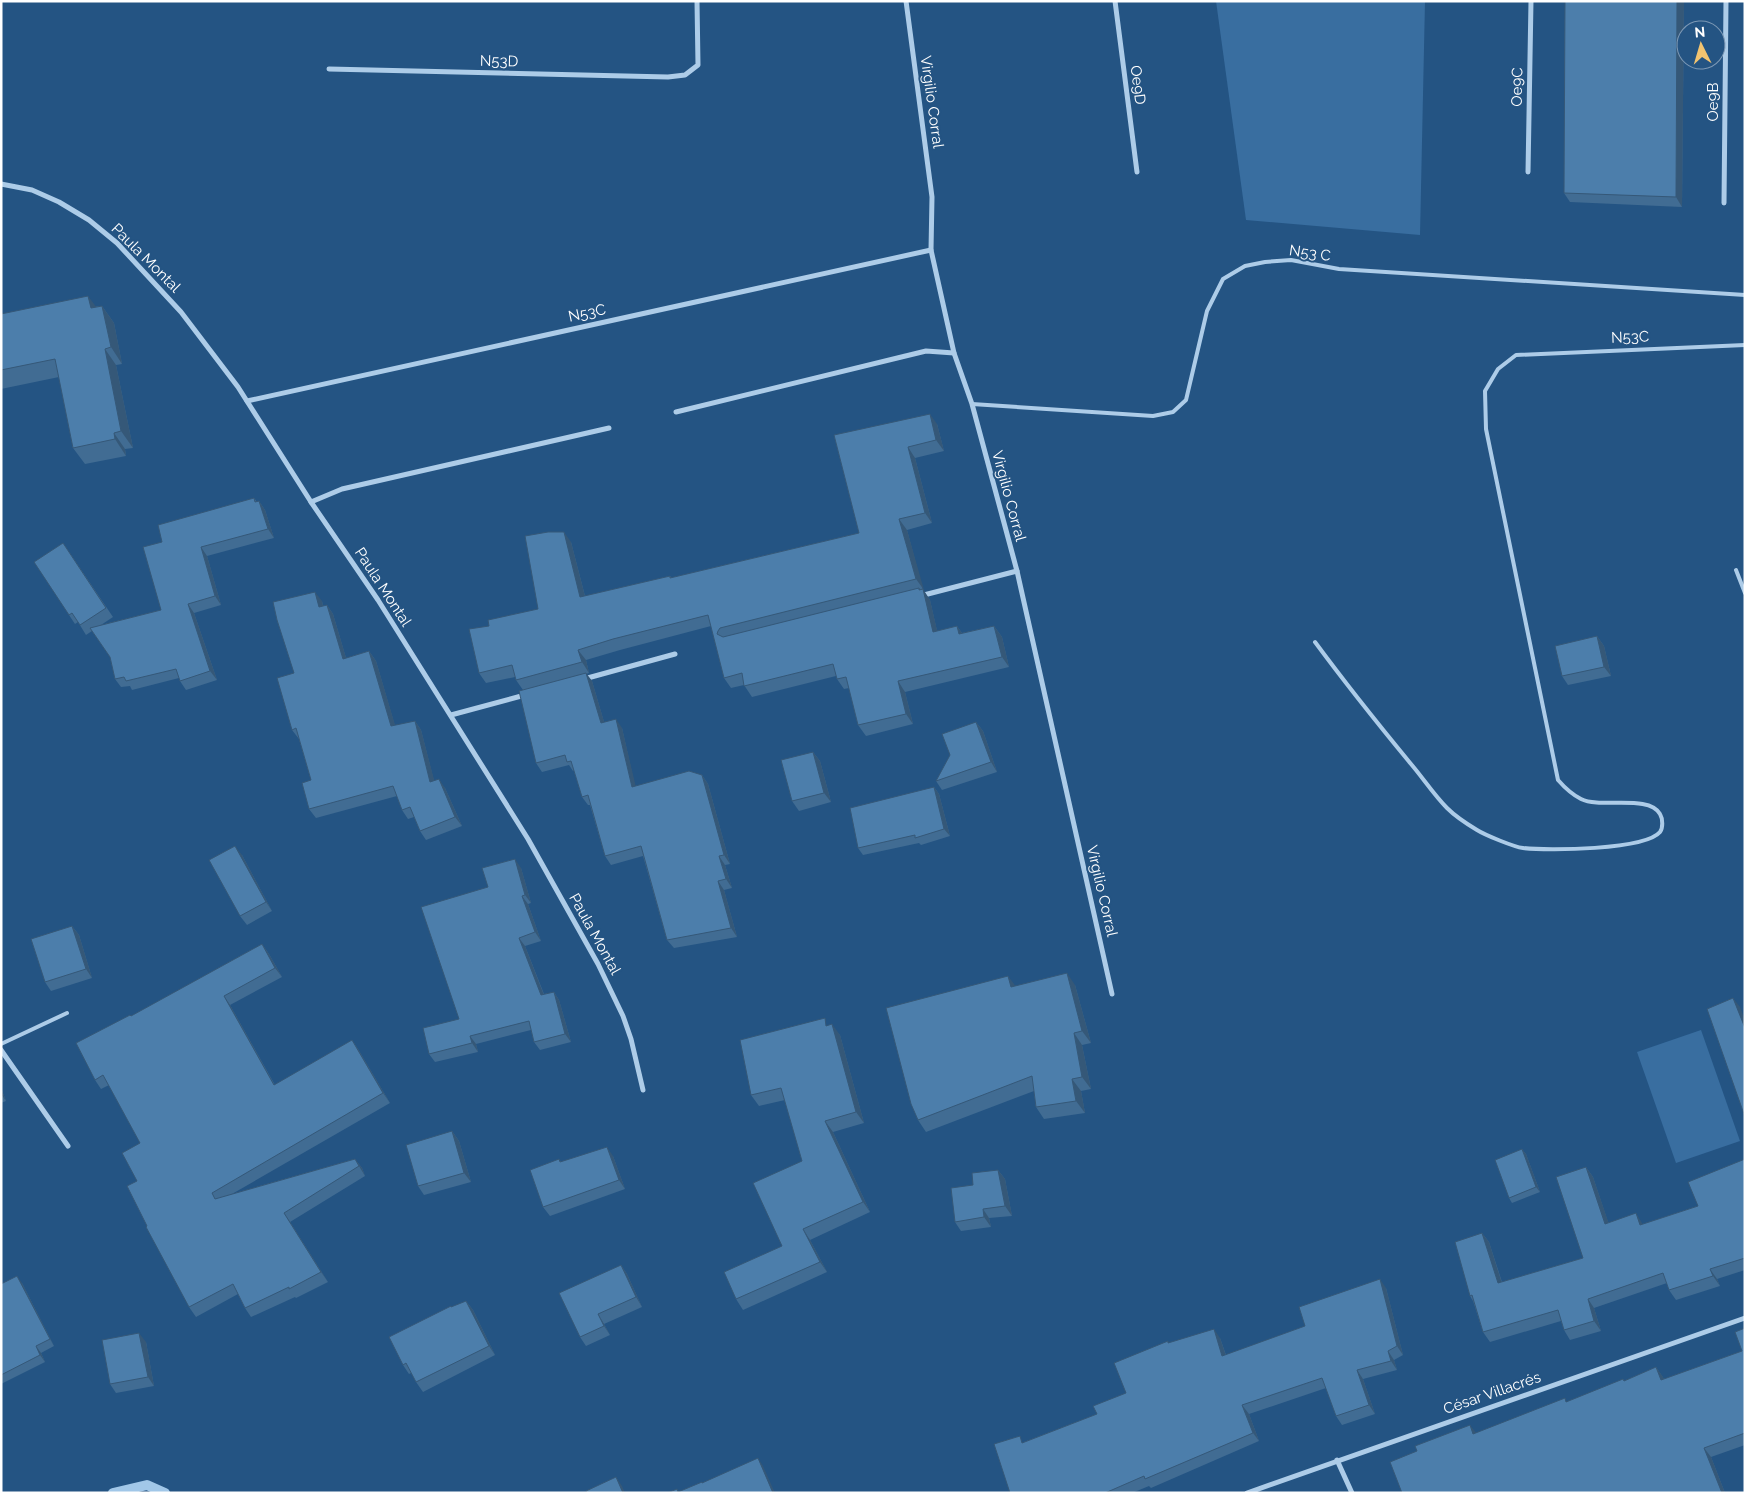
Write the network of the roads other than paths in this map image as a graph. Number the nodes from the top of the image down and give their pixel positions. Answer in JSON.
{"nodes":[{"id":1,"x":697,"y":1,"type":"edge"},
{"id":2,"x":906,"y":1,"type":"edge"},
{"id":3,"x":1115,"y":1,"type":"edge"},
{"id":4,"x":1531,"y":1,"type":"edge"},
{"id":5,"x":1726,"y":1,"type":"edge"},
{"id":6,"x":329,"y":69,"type":"dead end"},
{"id":7,"x":1137,"y":172,"type":"dead end"},
{"id":8,"x":1528,"y":172,"type":"dead end"},
{"id":9,"x":1,"y":184,"type":"edge"},
{"id":10,"x":1724,"y":203,"type":"dead end"},
{"id":11,"x":931,"y":250,"type":"junction"},
{"id":12,"x":1745,"y":295,"type":"edge"},
{"id":13,"x":1745,"y":345,"type":"edge"},
{"id":14,"x":954,"y":353,"type":"junction"},
{"id":15,"x":247,"y":401,"type":"junction"},
{"id":16,"x":972,"y":404,"type":"junction"},
{"id":17,"x":676,"y":412,"type":"dead end"},
{"id":18,"x":609,"y":428,"type":"dead end"},
{"id":19,"x":311,"y":502,"type":"junction"},
{"id":20,"x":1736,"y":570,"type":"dead end"},
{"id":21,"x":1017,"y":571,"type":"junction"},
{"id":22,"x":1745,"y":593,"type":"edge"},
{"id":23,"x":918,"y":596,"type":"edge"},
{"id":24,"x":1315,"y":642,"type":"dead end"},
{"id":25,"x":675,"y":654,"type":"dead end"},
{"id":26,"x":579,"y":680,"type":"edge"},
{"id":27,"x":531,"y":694,"type":"edge"},
{"id":28,"x":451,"y":715,"type":"junction"},
{"id":29,"x":1112,"y":994,"type":"dead end"},
{"id":30,"x":66,"y":1013,"type":"dead end"},
{"id":31,"x":1,"y":1044,"type":"edge"},
{"id":32,"x":1,"y":1050,"type":"edge"},
{"id":33,"x":643,"y":1090,"type":"dead end"},
{"id":34,"x":68,"y":1146,"type":"dead end"},
{"id":35,"x":1745,"y":1318,"type":"edge"},
{"id":36,"x":1338,"y":1460,"type":"junction"},
{"id":37,"x":1248,"y":1493,"type":"edge"},
{"id":38,"x":1352,"y":1493,"type":"edge"}],
"edges":[{"from":1,"to":6,"type":"street","name":"N53D"},
{"from":2,"to":11,"type":"street","name":"Virgilio Corral"},
{"from":3,"to":7,"type":"street","name":"Oe9D"},
{"from":4,"to":8,"type":"street","name":"Oe9C"},
{"from":5,"to":10,"type":"street","name":"Oe9B"},
{"from":9,"to":15,"type":"street","name":"Paula Montal"},
{"from":11,"to":14,"type":"street","name":"Virgilio Corral"},
{"from":11,"to":15,"type":"street","name":"N53C"},
{"from":12,"to":16,"type":"lane","name":"N53 C"},
{"from":13,"to":24,"type":"lane","name":"N53C"},
{"from":14,"to":16,"type":"street","name":"Virgilio Corral"},
{"from":14,"to":17,"type":"street"},
{"from":15,"to":19,"type":"street","name":"Paula Montal"},
{"from":16,"to":21,"type":"street","name":"Virgilio Corral"},
{"from":18,"to":19,"type":"street"},
{"from":19,"to":28,"type":"street","name":"Paula Montal"},
{"from":20,"to":22,"type":"lane"},
{"from":21,"to":23,"type":"street"},
{"from":21,"to":29,"type":"street","name":"Virgilio Corral"},
{"from":25,"to":26,"type":"street"},
{"from":27,"to":28,"type":"street"},
{"from":28,"to":33,"type":"street","name":"Paula Montal"},
{"from":30,"to":31,"type":"lane"},
{"from":32,"to":34,"type":"street"},
{"from":35,"to":36,"type":"street","name":"César Villacrés"},
{"from":36,"to":37,"type":"street","name":"César Villacrés"},
{"from":36,"to":38,"type":"street"}]}
